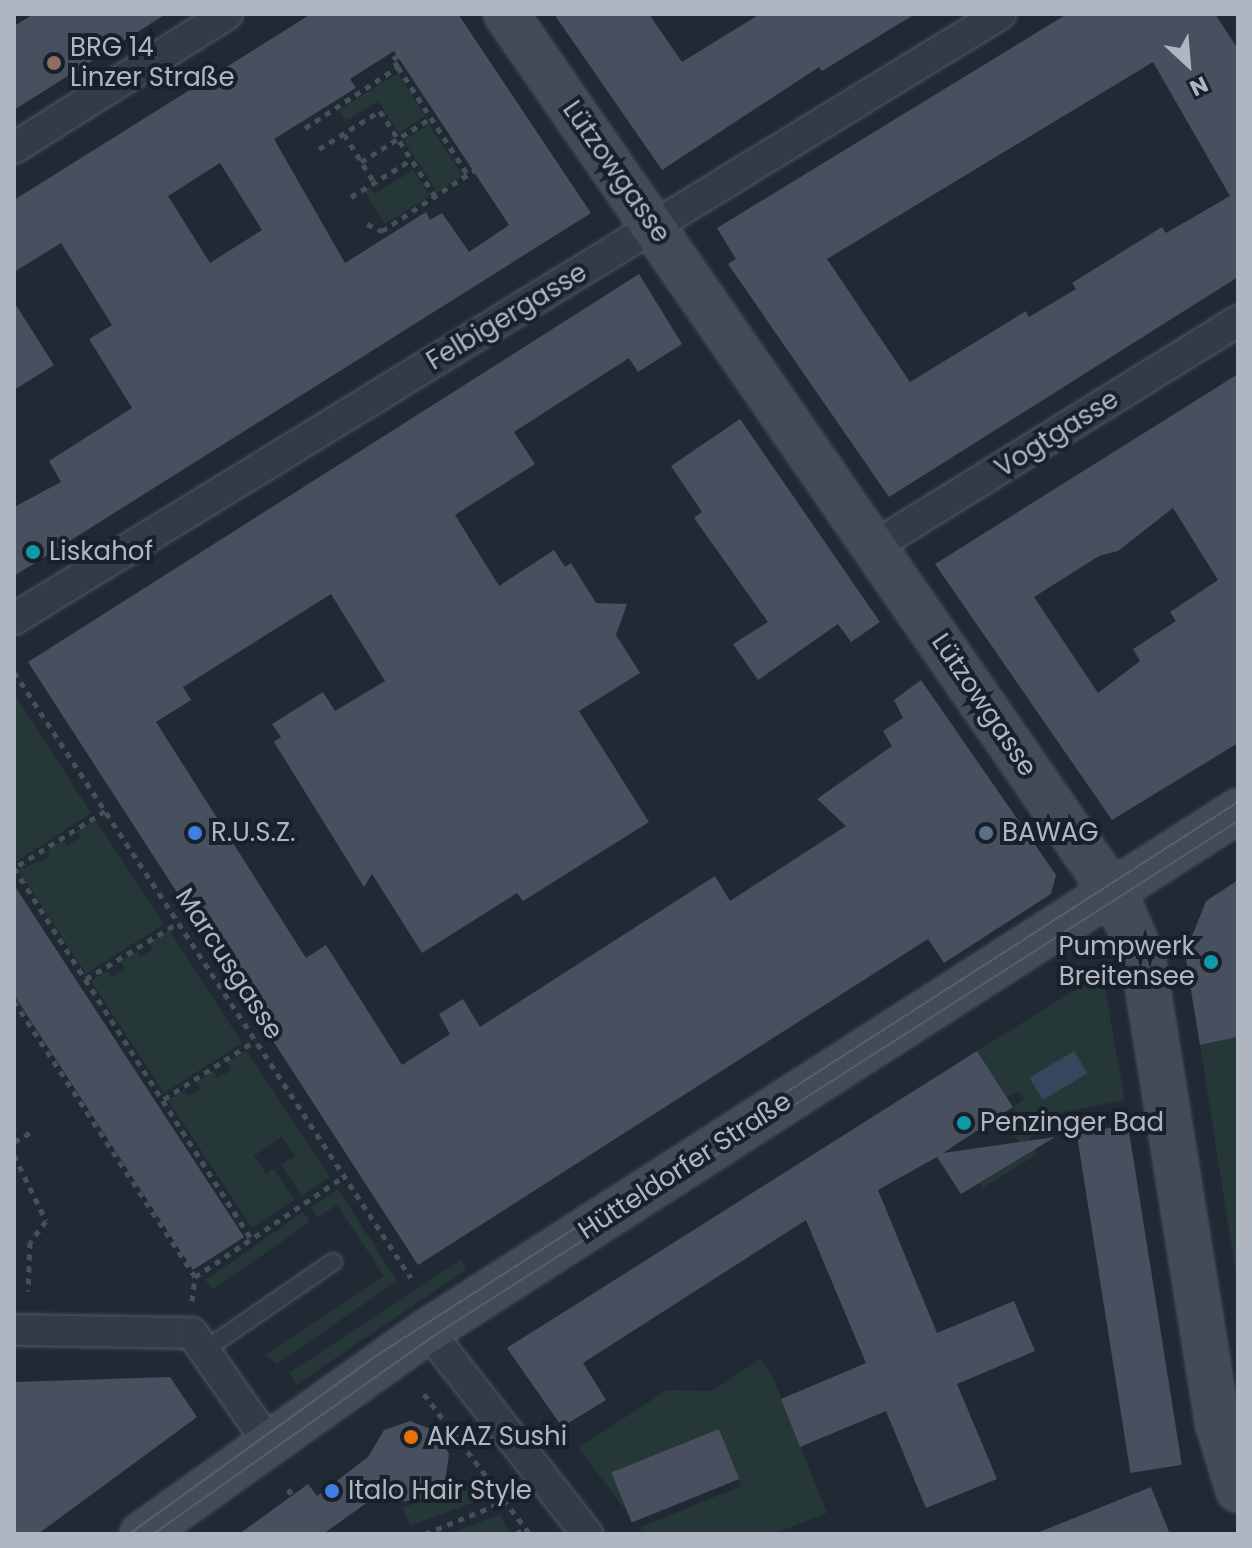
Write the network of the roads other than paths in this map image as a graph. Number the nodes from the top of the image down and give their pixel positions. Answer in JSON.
{"nodes":[{"id":1,"x":227,"y":14,"type":"edge"},
{"id":2,"x":506,"y":14,"type":"edge"},
{"id":3,"x":1000,"y":14,"type":"edge"},
{"id":4,"x":14,"y":148,"type":"edge"},
{"id":5,"x":655,"y":227,"type":"junction"},
{"id":6,"x":1238,"y":321,"type":"edge"},
{"id":7,"x":875,"y":546,"type":"junction"},
{"id":8,"x":14,"y":619,"type":"edge"},
{"id":9,"x":1238,"y":811,"type":"edge"},
{"id":10,"x":1113,"y":892,"type":"junction"},
{"id":11,"x":333,"y":1262,"type":"dead end"},
{"id":12,"x":14,"y":1330,"type":"edge"},
{"id":13,"x":428,"y":1331,"type":"junction"},
{"id":14,"x":192,"y":1337,"type":"junction"},
{"id":15,"x":268,"y":1442,"type":"junction"},
{"id":16,"x":1238,"y":1490,"type":"edge"},
{"id":17,"x":142,"y":1534,"type":"edge"},
{"id":18,"x":587,"y":1534,"type":"edge"}],
"edges":[{"from":1,"to":4,"type":"street"},
{"from":2,"to":5,"type":"street","name":"Lützowgasse"},
{"from":3,"to":5,"type":"street","name":"Felbigergasse"},
{"from":5,"to":7,"type":"street","name":"Lützowgasse"},
{"from":5,"to":8,"type":"street","name":"Felbigergasse"},
{"from":6,"to":7,"type":"street","name":"Vogtgasse"},
{"from":7,"to":10,"type":"street","name":"Lützowgasse"},
{"from":9,"to":10,"type":"street","name":"Hütteldorfer Straße"},
{"from":10,"to":13,"type":"street","name":"Hütteldorfer Straße"},
{"from":10,"to":16,"type":"street","name":"Lützowgasse"},
{"from":11,"to":14,"type":"lane"},
{"from":12,"to":14,"type":"street"},
{"from":13,"to":15,"type":"street","name":"Hütteldorfer Straße"},
{"from":13,"to":18,"type":"street"},
{"from":14,"to":15,"type":"street"},
{"from":15,"to":17,"type":"street","name":"Hütteldorfer Straße"}]}
